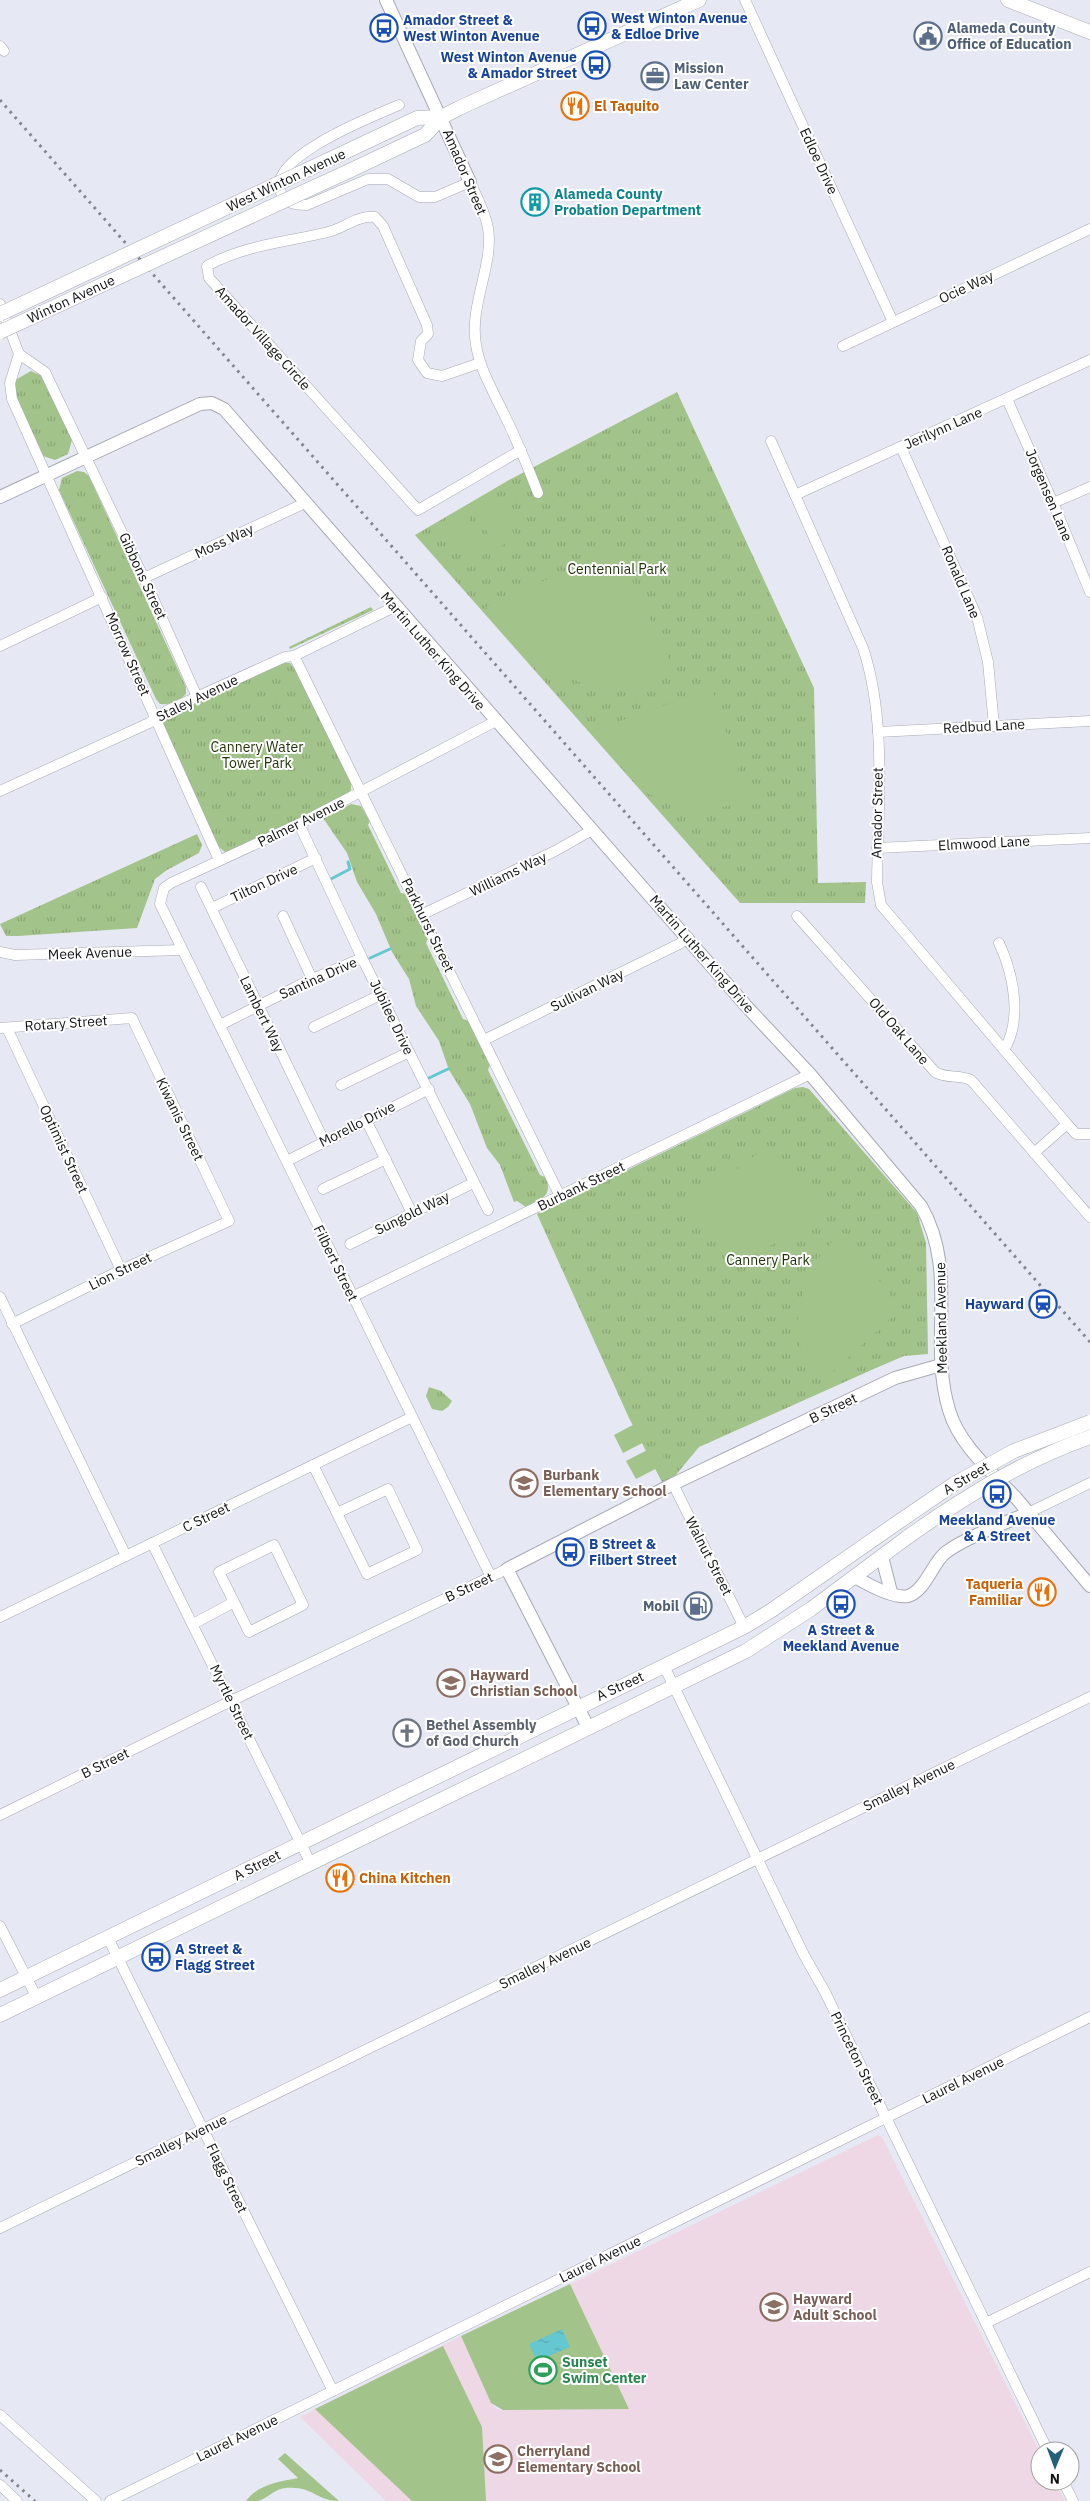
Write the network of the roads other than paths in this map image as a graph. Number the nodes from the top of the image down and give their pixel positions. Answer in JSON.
{"nodes":[{"id":1,"x":386,"y":0,"type":"edge"},
{"id":2,"x":699,"y":0,"type":"edge"},
{"id":3,"x":745,"y":0,"type":"edge"},
{"id":4,"x":1008,"y":0,"type":"edge"},
{"id":5,"x":1090,"y":32,"type":"edge"},
{"id":6,"x":398,"y":105,"type":"dead end"},
{"id":7,"x":442,"y":117,"type":"junction"},
{"id":8,"x":470,"y":182,"type":"junction"},
{"id":9,"x":1090,"y":229,"type":"edge"},
{"id":10,"x":134,"y":252,"type":"joint"},
{"id":11,"x":143,"y":266,"type":"joint"},
{"id":12,"x":0,"y":304,"type":"edge"},
{"id":13,"x":0,"y":314,"type":"edge"},
{"id":14,"x":893,"y":322,"type":"junction"},
{"id":15,"x":0,"y":332,"type":"edge"},
{"id":16,"x":842,"y":346,"type":"dead end"},
{"id":17,"x":19,"y":354,"type":"junction"},
{"id":18,"x":1090,"y":360,"type":"edge"},
{"id":19,"x":480,"y":363,"type":"junction"},
{"id":20,"x":1007,"y":399,"type":"junction"},
{"id":21,"x":771,"y":441,"type":"dead end"},
{"id":22,"x":900,"y":446,"type":"junction"},
{"id":23,"x":521,"y":450,"type":"junction"},
{"id":24,"x":86,"y":457,"type":"junction"},
{"id":25,"x":48,"y":475,"type":"junction"},
{"id":26,"x":1090,"y":487,"type":"edge"},
{"id":27,"x":538,"y":494,"type":"dead end"},
{"id":28,"x":795,"y":495,"type":"junction"},
{"id":29,"x":0,"y":497,"type":"edge"},
{"id":30,"x":1053,"y":503,"type":"junction"},
{"id":31,"x":305,"y":504,"type":"junction"},
{"id":32,"x":144,"y":578,"type":"junction"},
{"id":33,"x":1090,"y":592,"type":"edge"},
{"id":34,"x":102,"y":597,"type":"junction"},
{"id":35,"x":394,"y":607,"type":"junction"},
{"id":36,"x":0,"y":646,"type":"edge"},
{"id":37,"x":294,"y":656,"type":"junction"},
{"id":38,"x":197,"y":697,"type":"junction"},
{"id":39,"x":156,"y":718,"type":"junction"},
{"id":40,"x":496,"y":721,"type":"junction"},
{"id":41,"x":1090,"y":721,"type":"edge"},
{"id":42,"x":994,"y":726,"type":"junction"},
{"id":43,"x":878,"y":732,"type":"junction"},
{"id":44,"x":0,"y":791,"type":"edge"},
{"id":45,"x":361,"y":791,"type":"junction"},
{"id":46,"x":299,"y":824,"type":"junction"},
{"id":47,"x":592,"y":830,"type":"junction"},
{"id":48,"x":1090,"y":838,"type":"edge"},
{"id":49,"x":877,"y":848,"type":"junction"},
{"id":50,"x":316,"y":858,"type":"junction"},
{"id":51,"x":219,"y":860,"type":"junction"},
{"id":52,"x":201,"y":887,"type":"dead end"},
{"id":53,"x":212,"y":908,"type":"junction"},
{"id":54,"x":423,"y":914,"type":"junction"},
{"id":55,"x":283,"y":916,"type":"dead end"},
{"id":56,"x":797,"y":916,"type":"dead end"},
{"id":57,"x":688,"y":937,"type":"junction"},
{"id":58,"x":999,"y":943,"type":"dead end"},
{"id":59,"x":181,"y":950,"type":"junction"},
{"id":60,"x":0,"y":952,"type":"edge"},
{"id":61,"x":362,"y":958,"type":"junction"},
{"id":62,"x":312,"y":979,"type":"junction"},
{"id":63,"x":382,"y":994,"type":"junction"},
{"id":64,"x":258,"y":1005,"type":"junction"},
{"id":65,"x":132,"y":1018,"type":"joint"},
{"id":66,"x":220,"y":1025,"type":"junction"},
{"id":67,"x":314,"y":1027,"type":"dead end"},
{"id":68,"x":3,"y":1028,"type":"edge"},
{"id":69,"x":484,"y":1040,"type":"junction"},
{"id":70,"x":1004,"y":1050,"type":"junction"},
{"id":71,"x":409,"y":1052,"type":"junction"},
{"id":72,"x":810,"y":1074,"type":"junction"},
{"id":73,"x":341,"y":1086,"type":"dead end"},
{"id":74,"x":429,"y":1089,"type":"junction"},
{"id":75,"x":366,"y":1120,"type":"junction"},
{"id":76,"x":1067,"y":1124,"type":"junction"},
{"id":77,"x":1090,"y":1134,"type":"edge"},
{"id":78,"x":324,"y":1141,"type":"junction"},
{"id":79,"x":1034,"y":1153,"type":"junction"},
{"id":80,"x":386,"y":1159,"type":"junction"},
{"id":81,"x":287,"y":1161,"type":"junction"},
{"id":82,"x":473,"y":1183,"type":"junction"},
{"id":83,"x":324,"y":1190,"type":"dead end"},
{"id":84,"x":560,"y":1196,"type":"junction"},
{"id":85,"x":488,"y":1210,"type":"dead end"},
{"id":86,"x":412,"y":1213,"type":"junction"},
{"id":87,"x":1090,"y":1217,"type":"edge"},
{"id":88,"x":229,"y":1220,"type":"joint"},
{"id":89,"x":350,"y":1244,"type":"dead end"},
{"id":90,"x":121,"y":1270,"type":"junction"},
{"id":91,"x":0,"y":1297,"type":"edge"},
{"id":92,"x":352,"y":1298,"type":"junction"},
{"id":93,"x":12,"y":1324,"type":"junction"},
{"id":94,"x":941,"y":1365,"type":"junction"},
{"id":95,"x":412,"y":1417,"type":"junction"},
{"id":96,"x":1090,"y":1422,"type":"edge"},
{"id":97,"x":1090,"y":1438,"type":"edge"},
{"id":98,"x":313,"y":1465,"type":"junction"},
{"id":99,"x":1090,"y":1483,"type":"edge"},
{"id":100,"x":673,"y":1484,"type":"junction"},
{"id":101,"x":337,"y":1513,"type":"junction"},
{"id":102,"x":1028,"y":1513,"type":"junction"},
{"id":103,"x":152,"y":1543,"type":"junction"},
{"id":104,"x":126,"y":1556,"type":"junction"},
{"id":105,"x":882,"y":1557,"type":"junction"},
{"id":106,"x":507,"y":1569,"type":"junction"},
{"id":107,"x":491,"y":1577,"type":"junction"},
{"id":108,"x":855,"y":1577,"type":"junction"},
{"id":109,"x":1090,"y":1586,"type":"edge"},
{"id":110,"x":891,"y":1592,"type":"junction"},
{"id":111,"x":234,"y":1602,"type":"junction"},
{"id":112,"x":0,"y":1617,"type":"edge"},
{"id":113,"x":193,"y":1624,"type":"junction"},
{"id":114,"x":744,"y":1627,"type":"junction"},
{"id":115,"x":664,"y":1666,"type":"junction"},
{"id":116,"x":675,"y":1686,"type":"junction"},
{"id":117,"x":1090,"y":1697,"type":"edge"},
{"id":118,"x":231,"y":1701,"type":"junction"},
{"id":119,"x":578,"y":1706,"type":"junction"},
{"id":120,"x":588,"y":1727,"type":"junction"},
{"id":121,"x":0,"y":1814,"type":"edge"},
{"id":122,"x":301,"y":1842,"type":"junction"},
{"id":123,"x":760,"y":1859,"type":"junction"},
{"id":124,"x":310,"y":1862,"type":"junction"},
{"id":125,"x":0,"y":1926,"type":"edge"},
{"id":126,"x":108,"y":1938,"type":"junction"},
{"id":127,"x":118,"y":1956,"type":"junction"},
{"id":128,"x":25,"y":1977,"type":"junction"},
{"id":129,"x":0,"y":1990,"type":"edge"},
{"id":130,"x":36,"y":1996,"type":"junction"},
{"id":131,"x":0,"y":2015,"type":"edge"},
{"id":132,"x":1090,"y":2018,"type":"edge"},
{"id":133,"x":886,"y":2118,"type":"junction"},
{"id":134,"x":203,"y":2130,"type":"junction"},
{"id":135,"x":0,"y":2228,"type":"edge"},
{"id":136,"x":1090,"y":2272,"type":"edge"},
{"id":137,"x":986,"y":2323,"type":"junction"},
{"id":138,"x":333,"y":2391,"type":"junction"},
{"id":139,"x":0,"y":2415,"type":"edge"},
{"id":140,"x":1043,"y":2441,"type":"edge"},
{"id":141,"x":0,"y":2485,"type":"edge"},
{"id":142,"x":18,"y":2501,"type":"edge"},
{"id":143,"x":96,"y":2501,"type":"edge"},
{"id":144,"x":110,"y":2501,"type":"edge"}],
"edges":[{"from":1,"to":7,"type":"street","name":"Amador Street"},
{"from":2,"to":7,"type":"main road","name":"West Winton Avenue"},
{"from":3,"to":14,"type":"street","name":"Edloe Drive"},
{"from":4,"to":5,"type":"main road"},
{"from":6,"to":8,"type":"street"},
{"from":7,"to":8,"type":"street","name":"Amador Street"},
{"from":7,"to":10,"type":"main road","name":"West Winton Avenue","bridge":true},
{"from":7,"to":11,"type":"main road","name":"West Winton Avenue","bridge":true},
{"from":8,"to":19,"type":"street","name":"Amador Street"},
{"from":9,"to":14,"type":"street","name":"Ocie Way"},
{"from":10,"to":13,"type":"main road","name":"Winton Avenue","bridge":true},
{"from":11,"to":15,"type":"main road","name":"Winton Avenue","bridge":true},
{"from":12,"to":17,"type":"street"},
{"from":14,"to":16,"type":"street","name":"Ocie Way"},
{"from":17,"to":24,"type":"street","name":"Gibbons Street"},
{"from":17,"to":25,"type":"street","name":"Morrow Street"},
{"from":18,"to":20,"type":"street","name":"Jerilynn Lane"},
{"from":19,"to":23,"type":"street","name":"Amador Street"},
{"from":19,"to":23,"type":"street","name":"Amador Village Circle"},
{"from":20,"to":22,"type":"street","name":"Jerilynn Lane"},
{"from":20,"to":30,"type":"street","name":"Jorgensen Lane"},
{"from":21,"to":28,"type":"street","name":"Amador Street"},
{"from":22,"to":28,"type":"street","name":"Jerilynn Lane"},
{"from":22,"to":42,"type":"street","name":"Ronald Lane"},
{"from":23,"to":27,"type":"street","name":"Amador Street"},
{"from":24,"to":25,"type":"street","name":"Martin Luther King Drive"},
{"from":24,"to":31,"type":"street","name":"Martin Luther King Drive"},
{"from":24,"to":32,"type":"street","name":"Gibbons Street"},
{"from":25,"to":29,"type":"street","name":"Martin Luther King Drive"},
{"from":25,"to":34,"type":"street","name":"Morrow Street"},
{"from":26,"to":30,"type":"street"},
{"from":28,"to":43,"type":"street","name":"Amador Street"},
{"from":30,"to":33,"type":"street","name":"Jorgensen Lane"},
{"from":31,"to":32,"type":"street","name":"Moss Way"},
{"from":31,"to":35,"type":"street","name":"Martin Luther King Drive"},
{"from":32,"to":38,"type":"street","name":"Gibbons Street"},
{"from":34,"to":36,"type":"street"},
{"from":34,"to":39,"type":"street","name":"Morrow Street"},
{"from":35,"to":37,"type":"street","name":"Staley Avenue"},
{"from":35,"to":40,"type":"street","name":"Martin Luther King Drive"},
{"from":37,"to":38,"type":"street","name":"Staley Avenue"},
{"from":37,"to":45,"type":"street","name":"Parkhurst Street"},
{"from":38,"to":39,"type":"street","name":"Staley Avenue"},
{"from":39,"to":44,"type":"street","name":"Staley Avenue"},
{"from":39,"to":51,"type":"street","name":"Morrow Street"},
{"from":40,"to":45,"type":"street","name":"Palmer Avenue"},
{"from":40,"to":47,"type":"street","name":"Martin Luther King Drive"},
{"from":41,"to":42,"type":"street","name":"Redbud Lane"},
{"from":42,"to":43,"type":"street","name":"Redbud Lane"},
{"from":43,"to":49,"type":"street","name":"Amador Street"},
{"from":45,"to":46,"type":"street","name":"Palmer Avenue"},
{"from":45,"to":54,"type":"street","name":"Parkhurst Street"},
{"from":46,"to":50,"type":"street","name":"Jubilee Drive"},
{"from":46,"to":51,"type":"street","name":"Palmer Avenue"},
{"from":47,"to":54,"type":"street","name":"Williams Way"},
{"from":47,"to":57,"type":"street","name":"Martin Luther King Drive"},
{"from":48,"to":49,"type":"street","name":"Elmwood Lane"},
{"from":49,"to":70,"type":"street","name":"Amador Street"},
{"from":50,"to":53,"type":"street","name":"Tilton Drive"},
{"from":50,"to":61,"type":"street","name":"Jubilee Drive"},
{"from":51,"to":59,"type":"street","name":"Palmer Avenue"},
{"from":52,"to":53,"type":"street","name":"Lambert Way"},
{"from":53,"to":64,"type":"street","name":"Lambert Way"},
{"from":54,"to":69,"type":"street","name":"Parkhurst Street"},
{"from":55,"to":62,"type":"street"},
{"from":56,"to":79,"type":"street","name":"Old Oak Lane"},
{"from":57,"to":69,"type":"street","name":"Sullivan Way"},
{"from":57,"to":72,"type":"street","name":"Martin Luther King Drive"},
{"from":58,"to":70,"type":"street"},
{"from":59,"to":60,"type":"street","name":"Meek Avenue"},
{"from":59,"to":66,"type":"street","name":"Filbert Street"},
{"from":61,"to":62,"type":"street","name":"Santina Drive"},
{"from":61,"to":63,"type":"street","name":"Jubilee Drive"},
{"from":62,"to":64,"type":"street","name":"Santina Drive"},
{"from":63,"to":67,"type":"street"},
{"from":63,"to":71,"type":"street","name":"Jubilee Drive"},
{"from":64,"to":66,"type":"street","name":"Santina Drive"},
{"from":64,"to":78,"type":"street","name":"Lambert Way"},
{"from":65,"to":68,"type":"street","name":"Rotary Street"},
{"from":65,"to":88,"type":"street","name":"Kiwanis Street"},
{"from":66,"to":81,"type":"street","name":"Filbert Street"},
{"from":68,"to":90,"type":"street","name":"Optimist Street"},
{"from":69,"to":84,"type":"street","name":"Parkhurst Street"},
{"from":70,"to":76,"type":"street","name":"Amador Street"},
{"from":71,"to":73,"type":"street"},
{"from":71,"to":74,"type":"street","name":"Jubilee Drive"},
{"from":72,"to":84,"type":"street","name":"Burbank Street"},
{"from":72,"to":94,"type":"street","name":"Meekland Avenue"},
{"from":74,"to":75,"type":"street","name":"Morello Drive"},
{"from":74,"to":82,"type":"street","name":"Jubilee Drive"},
{"from":75,"to":78,"type":"street","name":"Morello Drive"},
{"from":75,"to":80,"type":"street"},
{"from":76,"to":77,"type":"street","name":"Amador Street"},
{"from":76,"to":79,"type":"street"},
{"from":78,"to":81,"type":"street","name":"Morello Drive"},
{"from":79,"to":87,"type":"street","name":"Old Oak Lane"},
{"from":80,"to":83,"type":"street"},
{"from":80,"to":86,"type":"street"},
{"from":81,"to":92,"type":"street","name":"Filbert Street"},
{"from":82,"to":85,"type":"street","name":"Jubilee Drive"},
{"from":82,"to":86,"type":"street","name":"Sungold Way"},
{"from":84,"to":92,"type":"street","name":"Burbank Street"},
{"from":86,"to":89,"type":"street","name":"Sungold Way"},
{"from":88,"to":90,"type":"street","name":"Lion Street"},
{"from":90,"to":93,"type":"street","name":"Lion Street"},
{"from":91,"to":93,"type":"street"},
{"from":92,"to":95,"type":"street","name":"Filbert Street"},
{"from":93,"to":104,"type":"street"},
{"from":94,"to":100,"type":"street","name":"B Street"},
{"from":94,"to":102,"type":"street","name":"Meekland Avenue"},
{"from":95,"to":98,"type":"street","name":"C Street"},
{"from":95,"to":107,"type":"street","name":"Filbert Street"},
{"from":96,"to":114,"type":"main road","name":"A Street","bridge":true},
{"from":97,"to":105,"type":"main road","name":"A Street","bridge":true},
{"from":98,"to":101,"type":"street"},
{"from":98,"to":103,"type":"street","name":"C Street"},
{"from":99,"to":102,"type":"street"},
{"from":100,"to":106,"type":"street","name":"B Street"},
{"from":100,"to":114,"type":"street","name":"Walnut Street"},
{"from":101,"to":101,"type":"street"},
{"from":102,"to":109,"type":"street","name":"Meekland Avenue"},
{"from":102,"to":110,"type":"street"},
{"from":103,"to":104,"type":"street","name":"C Street"},
{"from":103,"to":113,"type":"street","name":"Myrtle Street"},
{"from":104,"to":112,"type":"street","name":"C Street"},
{"from":105,"to":108,"type":"main road","name":"A Street"},
{"from":105,"to":110,"type":"street"},
{"from":106,"to":107,"type":"street","name":"B Street"},
{"from":106,"to":119,"type":"street"},
{"from":107,"to":118,"type":"street","name":"B Street"},
{"from":108,"to":110,"type":"street"},
{"from":108,"to":116,"type":"main road","name":"A Street"},
{"from":111,"to":111,"type":"street"},
{"from":111,"to":113,"type":"street"},
{"from":113,"to":118,"type":"street","name":"Myrtle Street"},
{"from":114,"to":115,"type":"main road","name":"A Street"},
{"from":115,"to":116,"type":"street","name":"Princeton Street"},
{"from":115,"to":119,"type":"main road","name":"A Street"},
{"from":116,"to":120,"type":"main road","name":"A Street"},
{"from":116,"to":123,"type":"street","name":"Princeton Street"},
{"from":117,"to":123,"type":"street","name":"Smalley Avenue"},
{"from":118,"to":121,"type":"street","name":"B Street"},
{"from":118,"to":122,"type":"street","name":"Myrtle Street"},
{"from":119,"to":120,"type":"street"},
{"from":119,"to":122,"type":"main road","name":"A Street"},
{"from":120,"to":124,"type":"main road","name":"A Street"},
{"from":122,"to":124,"type":"street","name":"Myrtle Street"},
{"from":122,"to":126,"type":"main road","name":"A Street"},
{"from":123,"to":133,"type":"street","name":"Princeton Street"},
{"from":123,"to":134,"type":"street","name":"Smalley Avenue"},
{"from":124,"to":127,"type":"main road","name":"A Street"},
{"from":125,"to":128,"type":"street"},
{"from":126,"to":127,"type":"street","name":"Flagg Street"},
{"from":126,"to":128,"type":"main road","name":"A Street"},
{"from":127,"to":130,"type":"main road","name":"A Street"},
{"from":127,"to":134,"type":"street","name":"Flagg Street"},
{"from":128,"to":129,"type":"main road","name":"A Street"},
{"from":128,"to":130,"type":"street"},
{"from":130,"to":131,"type":"main road","name":"A Street"},
{"from":132,"to":133,"type":"street","name":"Laurel Avenue"},
{"from":133,"to":137,"type":"street","name":"Princeton Street"},
{"from":133,"to":138,"type":"street","name":"Laurel Avenue"},
{"from":134,"to":135,"type":"street","name":"Smalley Avenue"},
{"from":134,"to":138,"type":"street","name":"Flagg Street"},
{"from":136,"to":137,"type":"street"},
{"from":137,"to":140,"type":"street","name":"Princeton Street"},
{"from":138,"to":144,"type":"street","name":"Laurel Avenue"},
{"from":139,"to":143,"type":"street"},
{"from":141,"to":142,"type":"street"}]}
